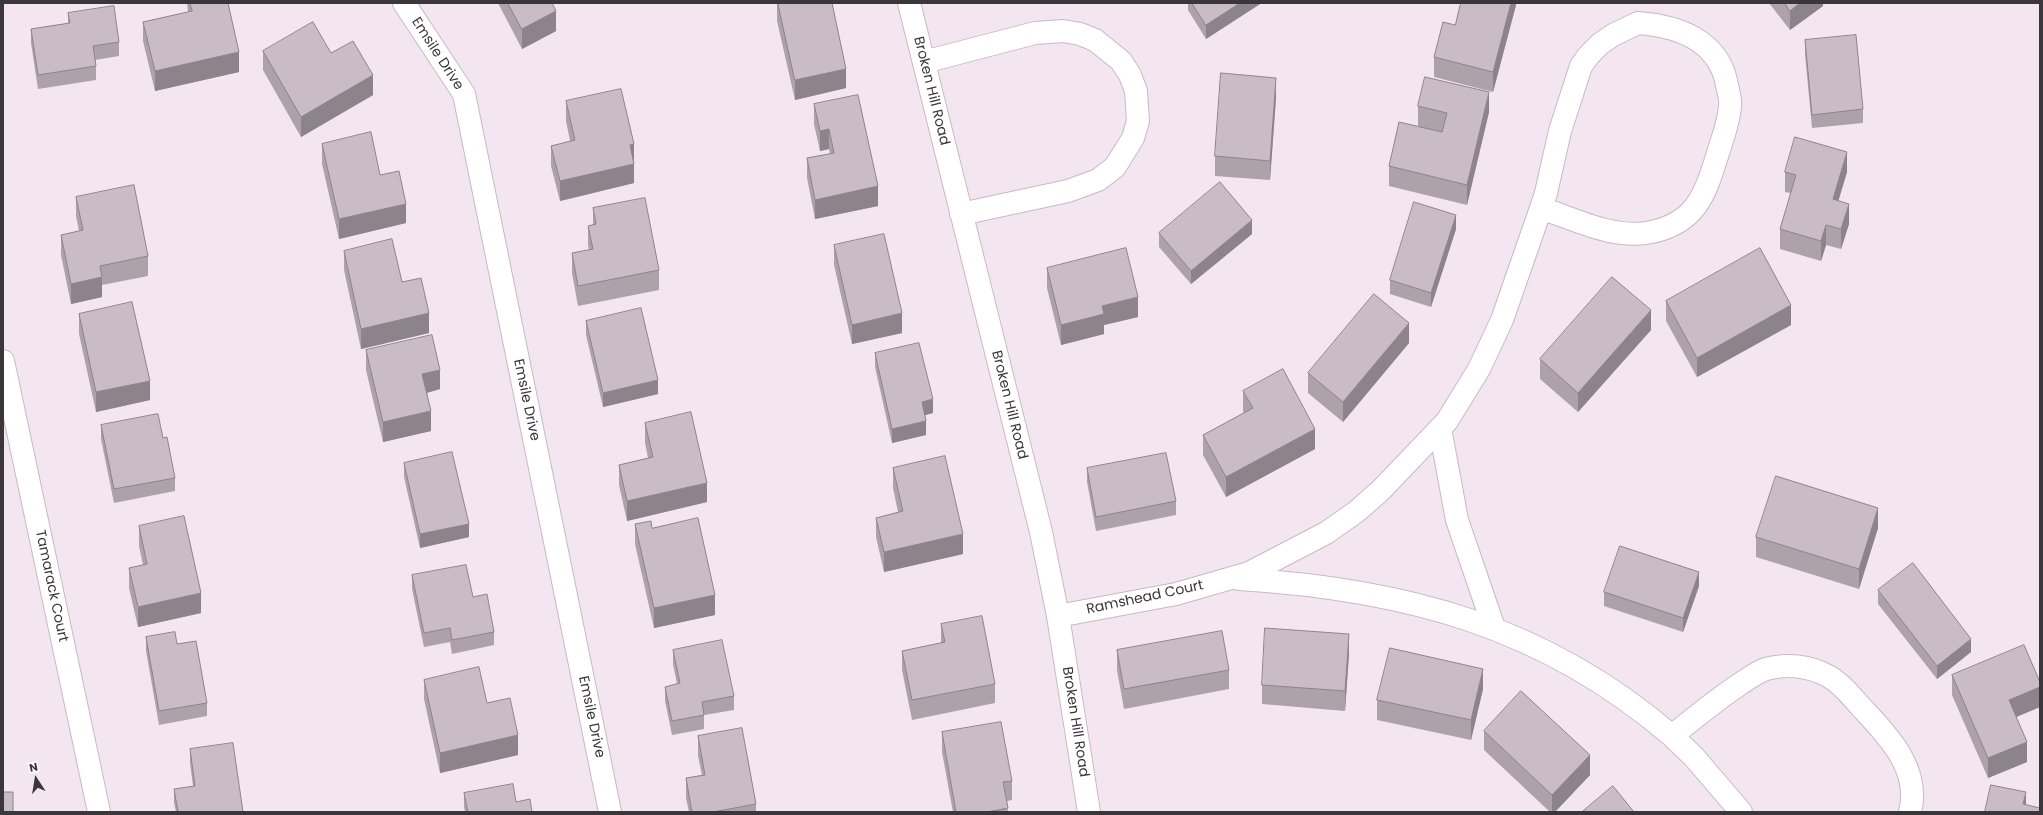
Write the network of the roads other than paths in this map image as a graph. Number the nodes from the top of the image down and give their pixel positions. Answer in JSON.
{"nodes":[{"id":1,"x":404,"y":3,"type":"edge"},
{"id":2,"x":908,"y":3,"type":"edge"},
{"id":3,"x":924,"y":62,"type":"junction"},
{"id":4,"x":1541,"y":208,"type":"junction"},
{"id":5,"x":961,"y":214,"type":"junction"},
{"id":6,"x":3,"y":361,"type":"edge"},
{"id":7,"x":1440,"y":428,"type":"junction"},
{"id":8,"x":1231,"y":578,"type":"junction"},
{"id":9,"x":1058,"y":616,"type":"junction"},
{"id":10,"x":1494,"y":628,"type":"junction"},
{"id":11,"x":1672,"y":736,"type":"junction"},
{"id":12,"x":99,"y":812,"type":"edge"},
{"id":13,"x":610,"y":812,"type":"edge"},
{"id":14,"x":1089,"y":812,"type":"edge"},
{"id":15,"x":1741,"y":812,"type":"edge"},
{"id":16,"x":1910,"y":812,"type":"edge"}],
"edges":[{"from":1,"to":13,"type":"street","name":"Emsile Drive"},
{"from":2,"to":3,"type":"street","name":"Broken Hill Road"},
{"from":3,"to":5,"type":"street","name":"Broken Hill Road"},
{"from":3,"to":5,"type":"street"},
{"from":4,"to":4,"type":"street","name":"Ramshead Court"},
{"from":4,"to":7,"type":"street","name":"Ramshead Court"},
{"from":5,"to":9,"type":"street","name":"Broken Hill Road"},
{"from":6,"to":12,"type":"street","name":"Tamarack Court"},
{"from":7,"to":8,"type":"street","name":"Ramshead Court"},
{"from":7,"to":10,"type":"street"},
{"from":8,"to":9,"type":"street","name":"Ramshead Court"},
{"from":8,"to":10,"type":"street"},
{"from":9,"to":14,"type":"street","name":"Broken Hill Road"},
{"from":10,"to":11,"type":"street"},
{"from":11,"to":15,"type":"street"},
{"from":11,"to":16,"type":"street"}]}
